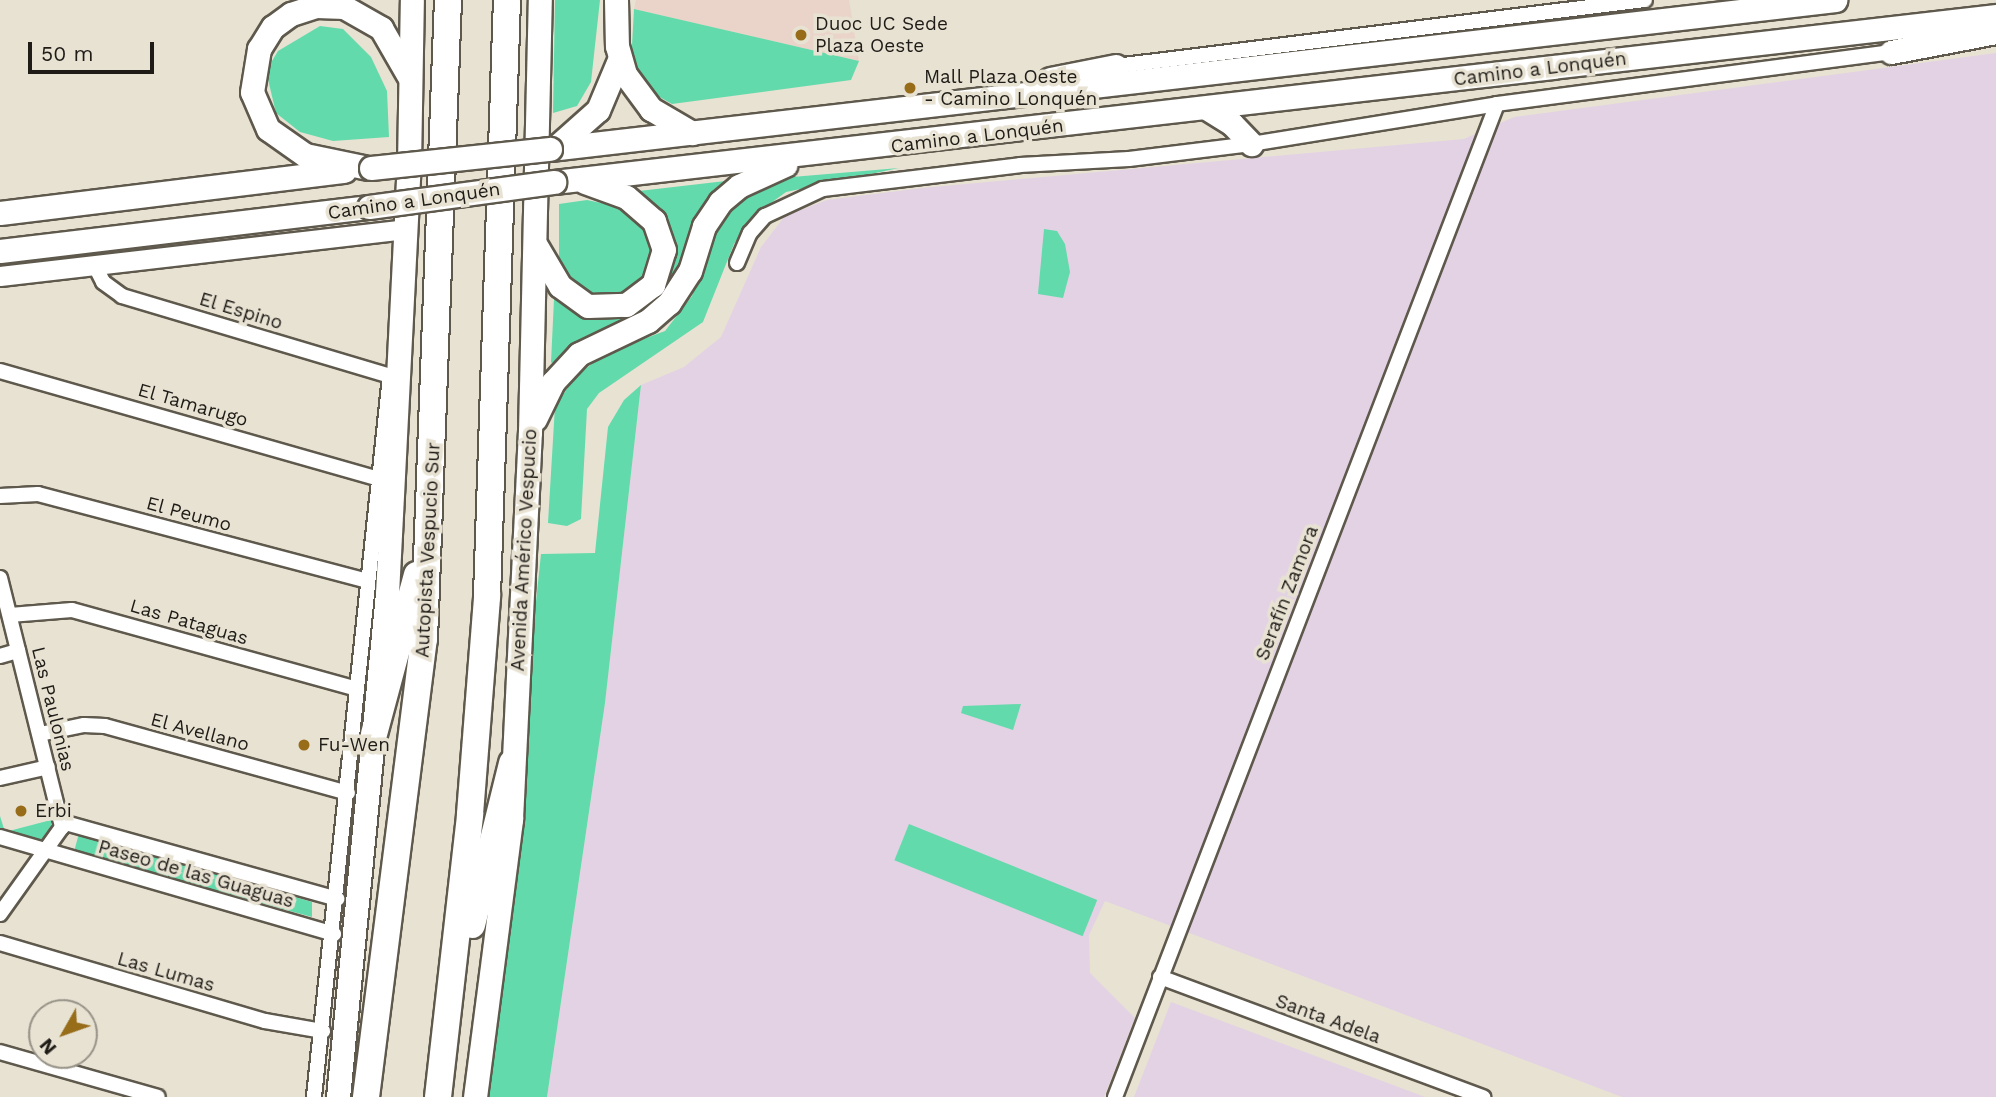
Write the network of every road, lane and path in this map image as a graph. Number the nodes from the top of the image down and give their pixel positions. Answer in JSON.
{"nodes":[{"id":1,"x":412,"y":0,"type":"edge"},
{"id":2,"x":448,"y":0,"type":"edge"},
{"id":3,"x":507,"y":0,"type":"edge"},
{"id":4,"x":540,"y":0,"type":"edge"},
{"id":5,"x":616,"y":0,"type":"edge"},
{"id":6,"x":1645,"y":0,"type":"edge"},
{"id":7,"x":1835,"y":0,"type":"edge"},
{"id":8,"x":1996,"y":16,"type":"edge"},
{"id":9,"x":1996,"y":32,"type":"edge"},
{"id":10,"x":1891,"y":52,"type":"joint"},
{"id":11,"x":619,"y":60,"type":"junction"},
{"id":12,"x":1116,"y":66,"type":"joint"},
{"id":13,"x":410,"y":81,"type":"junction"},
{"id":14,"x":963,"y":102,"type":"junction"},
{"id":15,"x":1497,"y":104,"type":"junction"},
{"id":16,"x":1208,"y":109,"type":"junction"},
{"id":17,"x":692,"y":133,"type":"junction"},
{"id":18,"x":1251,"y":144,"type":"junction"},
{"id":19,"x":552,"y":149,"type":"junction"},
{"id":20,"x":817,"y":154,"type":"junction"},
{"id":21,"x":370,"y":168,"type":"junction"},
{"id":22,"x":565,"y":181,"type":"junction"},
{"id":23,"x":0,"y":214,"type":"edge"},
{"id":24,"x":405,"y":229,"type":"junction"},
{"id":25,"x":535,"y":240,"type":"junction"},
{"id":26,"x":0,"y":251,"type":"edge"},
{"id":27,"x":737,"y":263,"type":"dead end"},
{"id":28,"x":95,"y":266,"type":"junction"},
{"id":29,"x":0,"y":276,"type":"edge"},
{"id":30,"x":402,"y":322,"type":"junction"},
{"id":31,"x":0,"y":371,"type":"edge"},
{"id":32,"x":390,"y":376,"type":"junction"},
{"id":33,"x":530,"y":432,"type":"junction"},
{"id":34,"x":376,"y":478,"type":"junction"},
{"id":35,"x":0,"y":496,"type":"edge"},
{"id":36,"x":431,"y":523,"type":"junction"},
{"id":37,"x":0,"y":578,"type":"edge"},
{"id":38,"x":368,"y":581,"type":"junction"},
{"id":39,"x":10,"y":615,"type":"junction"},
{"id":40,"x":18,"y":651,"type":"junction"},
{"id":41,"x":0,"y":656,"type":"edge"},
{"id":42,"x":356,"y":689,"type":"junction"},
{"id":43,"x":40,"y":734,"type":"junction"},
{"id":44,"x":374,"y":734,"type":"junction"},
{"id":45,"x":512,"y":763,"type":"junction"},
{"id":46,"x":48,"y":767,"type":"junction"},
{"id":47,"x":0,"y":778,"type":"edge"},
{"id":48,"x":348,"y":793,"type":"junction"},
{"id":49,"x":62,"y":822,"type":"junction"},
{"id":50,"x":0,"y":837,"type":"edge"},
{"id":51,"x":47,"y":852,"type":"junction"},
{"id":52,"x":337,"y":899,"type":"junction"},
{"id":53,"x":0,"y":914,"type":"edge"},
{"id":54,"x":334,"y":934,"type":"junction"},
{"id":55,"x":0,"y":943,"type":"edge"},
{"id":56,"x":1160,"y":977,"type":"junction"},
{"id":57,"x":447,"y":1028,"type":"junction"},
{"id":58,"x":323,"y":1031,"type":"junction"},
{"id":59,"x":0,"y":1052,"type":"edge"},
{"id":60,"x":158,"y":1097,"type":"edge"},
{"id":61,"x":314,"y":1097,"type":"edge"},
{"id":62,"x":338,"y":1097,"type":"edge"},
{"id":63,"x":366,"y":1097,"type":"edge"},
{"id":64,"x":438,"y":1097,"type":"edge"},
{"id":65,"x":475,"y":1097,"type":"edge"},
{"id":66,"x":1115,"y":1097,"type":"edge"},
{"id":67,"x":1483,"y":1097,"type":"edge"}],
"edges":[{"from":1,"to":13,"type":"main road"},
{"from":2,"to":36,"type":"highway","name":"Autopista Vespucio Sur"},
{"from":3,"to":57,"type":"highway"},
{"from":4,"to":25,"type":"main road","name":"Avenida Américo Vespucio"},
{"from":5,"to":11,"type":"main road"},
{"from":6,"to":12,"type":"street"},
{"from":7,"to":14,"type":"main road","name":"Camino a Lonquén"},
{"from":8,"to":16,"type":"main road","name":"Camino a Lonquén"},
{"from":9,"to":10,"type":"main road"},
{"from":10,"to":15,"type":"street","name":"Camino a Lonquén"},
{"from":11,"to":17,"type":"main road"},
{"from":11,"to":19,"type":"main road"},
{"from":12,"to":14,"type":"main road"},
{"from":13,"to":21,"type":"main road"},
{"from":13,"to":24,"type":"main road"},
{"from":14,"to":17,"type":"main road","name":"Camino a Lonquén"},
{"from":15,"to":18,"type":"street","name":"Camino a Lonquén"},
{"from":15,"to":56,"type":"street","name":"Serafín Zamora"},
{"from":16,"to":18,"type":"main road"},
{"from":16,"to":20,"type":"main road","name":"Camino a Lonquén"},
{"from":17,"to":19,"type":"main road","name":"Camino a Lonquén"},
{"from":18,"to":27,"type":"street","name":"Camino a Lonquén"},
{"from":19,"to":21,"type":"main road","name":"Camino a Lonquén","bridge":true},
{"from":20,"to":22,"type":"main road","name":"Camino a Lonquén"},
{"from":20,"to":33,"type":"main road"},
{"from":21,"to":23,"type":"main road","name":"Camino a Lonquén"},
{"from":22,"to":25,"type":"main road"},
{"from":22,"to":26,"type":"main road","name":"Camino a Lonquén","bridge":true},
{"from":24,"to":28,"type":"street","name":"Camino a Lonquén"},
{"from":24,"to":30,"type":"main road"},
{"from":25,"to":33,"type":"main road","name":"Avenida Américo Vespucio"},
{"from":28,"to":29,"type":"street","name":"Camino a Lonquén"},
{"from":28,"to":32,"type":"street","name":"El Espino"},
{"from":30,"to":32,"type":"main road"},
{"from":30,"to":44,"type":"main road"},
{"from":31,"to":34,"type":"street","name":"El Tamarugo"},
{"from":32,"to":34,"type":"street"},
{"from":33,"to":45,"type":"main road","name":"Avenida Américo Vespucio"},
{"from":34,"to":38,"type":"street"},
{"from":35,"to":38,"type":"street","name":"El Peumo"},
{"from":36,"to":44,"type":"highway"},
{"from":36,"to":63,"type":"highway","name":"Autopista Vespucio Sur"},
{"from":37,"to":39,"type":"street","name":"Las Paulonias"},
{"from":38,"to":42,"type":"street"},
{"from":39,"to":40,"type":"street","name":"Las Paulonias"},
{"from":39,"to":42,"type":"street","name":"Las Pataguas"},
{"from":40,"to":41,"type":"street"},
{"from":40,"to":43,"type":"street","name":"Las Paulonias"},
{"from":42,"to":48,"type":"street"},
{"from":43,"to":46,"type":"street","name":"Las Paulonias"},
{"from":43,"to":48,"type":"street","name":"El Avellano"},
{"from":44,"to":62,"type":"main road"},
{"from":45,"to":57,"type":"highway"},
{"from":45,"to":65,"type":"main road","name":"Avenida Américo Vespucio"},
{"from":46,"to":47,"type":"street"},
{"from":46,"to":49,"type":"street","name":"Las Paulonias"},
{"from":48,"to":52,"type":"street"},
{"from":49,"to":51,"type":"street"},
{"from":49,"to":52,"type":"street","name":"Paseo de las Guaguas"},
{"from":50,"to":51,"type":"street","name":"Paseo de las Guaguas"},
{"from":51,"to":53,"type":"street"},
{"from":51,"to":54,"type":"street","name":"Paseo de las Guaguas"},
{"from":52,"to":54,"type":"street"},
{"from":54,"to":58,"type":"street"},
{"from":55,"to":58,"type":"street","name":"Las Lumas"},
{"from":56,"to":66,"type":"street","name":"Serafín Zamora"},
{"from":56,"to":67,"type":"street","name":"Santa Adela"},
{"from":57,"to":64,"type":"highway"},
{"from":58,"to":61,"type":"street"},
{"from":59,"to":60,"type":"street"}]}
